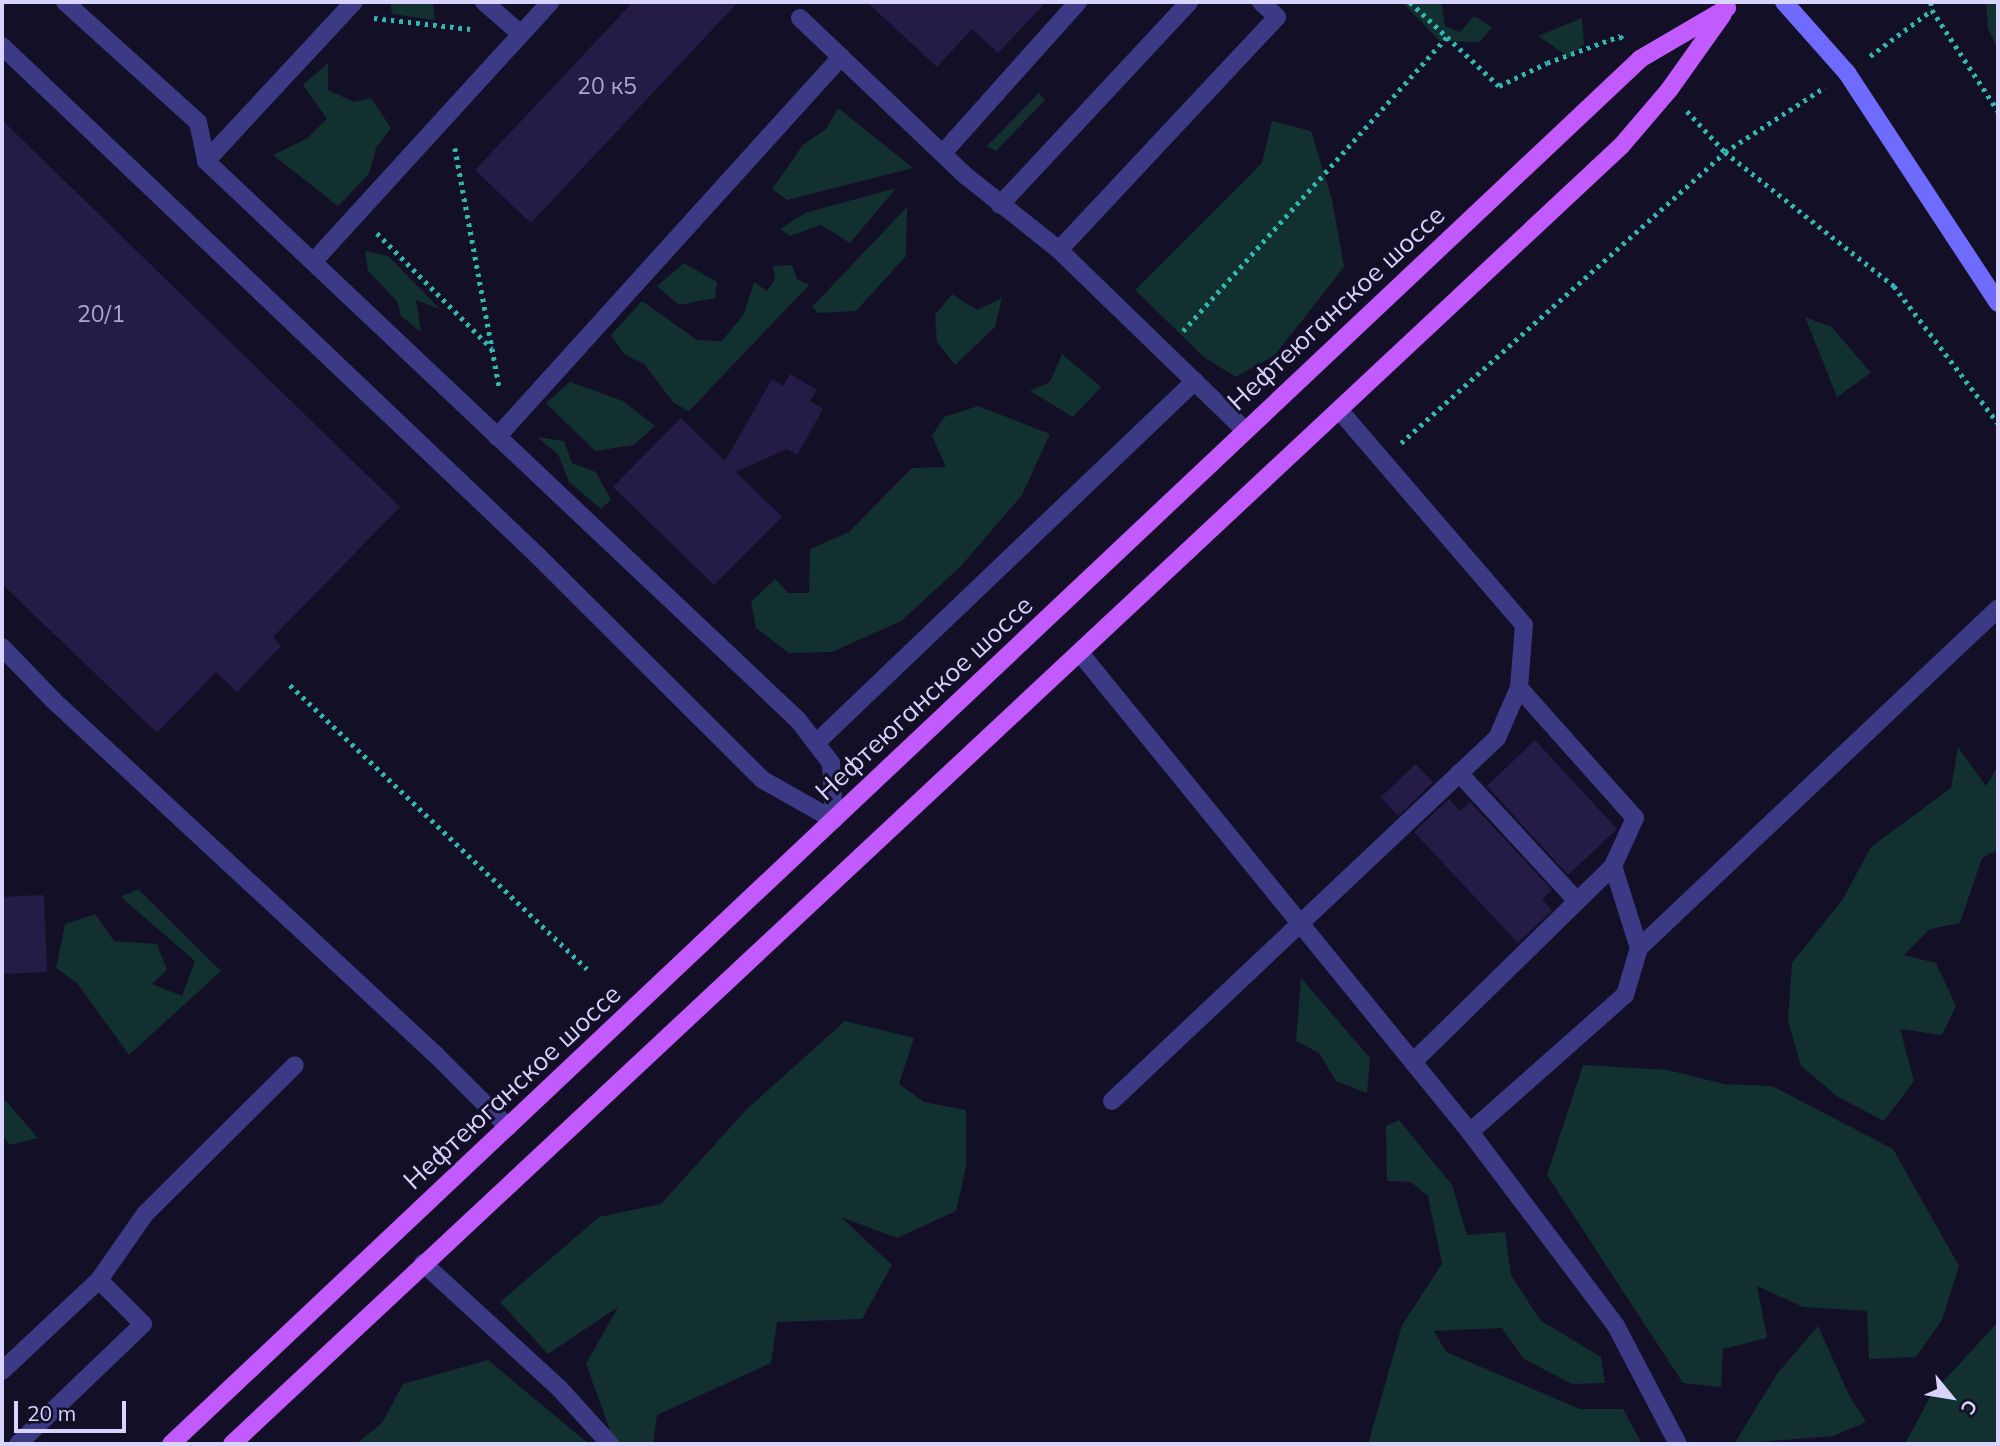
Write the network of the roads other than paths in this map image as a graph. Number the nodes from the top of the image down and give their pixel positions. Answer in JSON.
{"nodes":[{"id":1,"x":65,"y":2,"type":"edge"},
{"id":2,"x":484,"y":2,"type":"edge"},
{"id":3,"x":551,"y":2,"type":"edge"},
{"id":4,"x":1078,"y":2,"type":"edge"},
{"id":5,"x":1189,"y":2,"type":"edge"},
{"id":6,"x":1261,"y":2,"type":"edge"},
{"id":7,"x":1784,"y":2,"type":"edge"},
{"id":8,"x":1731,"y":5,"type":"edge"},
{"id":9,"x":348,"y":8,"type":"edge"},
{"id":10,"x":800,"y":18,"type":"dead end"},
{"id":11,"x":521,"y":34,"type":"junction"},
{"id":12,"x":2,"y":46,"type":"edge"},
{"id":13,"x":841,"y":57,"type":"junction"},
{"id":14,"x":943,"y":153,"type":"junction"},
{"id":15,"x":206,"y":161,"type":"junction"},
{"id":16,"x":1000,"y":205,"type":"junction"},
{"id":17,"x":1059,"y":250,"type":"junction"},
{"id":18,"x":313,"y":262,"type":"junction"},
{"id":19,"x":1998,"y":303,"type":"edge"},
{"id":20,"x":1195,"y":381,"type":"junction"},
{"id":21,"x":1340,"y":411,"type":"junction"},
{"id":22,"x":502,"y":430,"type":"junction"},
{"id":23,"x":1245,"y":430,"type":"junction"},
{"id":24,"x":1998,"y":608,"type":"edge"},
{"id":25,"x":2,"y":647,"type":"edge"},
{"id":26,"x":1080,"y":653,"type":"junction"},
{"id":27,"x":1519,"y":688,"type":"junction"},
{"id":28,"x":816,"y":743,"type":"junction"},
{"id":29,"x":1459,"y":773,"type":"junction"},
{"id":30,"x":834,"y":820,"type":"junction"},
{"id":31,"x":1613,"y":866,"type":"junction"},
{"id":32,"x":1577,"y":901,"type":"junction"},
{"id":33,"x":1302,"y":922,"type":"junction"},
{"id":34,"x":1639,"y":948,"type":"junction"},
{"id":35,"x":1413,"y":1062,"type":"junction"},
{"id":36,"x":295,"y":1065,"type":"dead end"},
{"id":37,"x":1112,"y":1101,"type":"dead end"},
{"id":38,"x":508,"y":1126,"type":"junction"},
{"id":39,"x":1469,"y":1132,"type":"junction"},
{"id":40,"x":423,"y":1263,"type":"junction"},
{"id":41,"x":99,"y":1280,"type":"junction"},
{"id":42,"x":2,"y":1371,"type":"edge"},
{"id":43,"x":18,"y":1444,"type":"edge"},
{"id":44,"x":171,"y":1444,"type":"edge"},
{"id":45,"x":232,"y":1444,"type":"edge"},
{"id":46,"x":610,"y":1444,"type":"edge"},
{"id":47,"x":1678,"y":1444,"type":"edge"}],
"edges":[{"from":1,"to":15,"type":"lane"},
{"from":2,"to":11,"type":"lane"},
{"from":3,"to":11,"type":"lane"},
{"from":4,"to":14,"type":"lane"},
{"from":5,"to":16,"type":"lane"},
{"from":6,"to":17,"type":"lane"},
{"from":7,"to":19,"type":"main road"},
{"from":8,"to":21,"type":"main road","name":"Нефтеюганское шоссе"},
{"from":8,"to":23,"type":"main road","name":"Нефтеюганское шоссе"},
{"from":9,"to":15,"type":"lane"},
{"from":10,"to":13,"type":"lane"},
{"from":11,"to":18,"type":"lane"},
{"from":12,"to":30,"type":"lane"},
{"from":13,"to":14,"type":"lane"},
{"from":13,"to":22,"type":"lane"},
{"from":14,"to":16,"type":"lane"},
{"from":15,"to":18,"type":"lane"},
{"from":16,"to":17,"type":"lane"},
{"from":17,"to":20,"type":"lane"},
{"from":18,"to":22,"type":"lane"},
{"from":20,"to":23,"type":"lane"},
{"from":20,"to":28,"type":"lane"},
{"from":21,"to":26,"type":"main road","name":"Нефтеюганское шоссе"},
{"from":21,"to":27,"type":"lane"},
{"from":22,"to":28,"type":"lane"},
{"from":23,"to":30,"type":"main road","name":"Нефтеюганское шоссе"},
{"from":24,"to":34,"type":"lane"},
{"from":25,"to":38,"type":"lane"},
{"from":26,"to":33,"type":"lane"},
{"from":26,"to":40,"type":"main road","name":"Нефтеюганское шоссе"},
{"from":27,"to":29,"type":"lane"},
{"from":27,"to":31,"type":"lane"},
{"from":28,"to":30,"type":"lane"},
{"from":29,"to":32,"type":"lane"},
{"from":29,"to":33,"type":"lane"},
{"from":30,"to":38,"type":"main road","name":"Нефтеюганское шоссе"},
{"from":31,"to":32,"type":"lane"},
{"from":31,"to":34,"type":"lane"},
{"from":32,"to":35,"type":"lane"},
{"from":33,"to":35,"type":"lane"},
{"from":33,"to":37,"type":"lane"},
{"from":34,"to":39,"type":"lane"},
{"from":35,"to":39,"type":"lane"},
{"from":36,"to":41,"type":"lane"},
{"from":38,"to":44,"type":"main road","name":"Нефтеюганское шоссе"},
{"from":39,"to":47,"type":"lane"},
{"from":40,"to":45,"type":"main road","name":"Нефтеюганское шоссе"},
{"from":40,"to":46,"type":"lane"},
{"from":41,"to":42,"type":"lane"},
{"from":41,"to":43,"type":"lane"}]}
